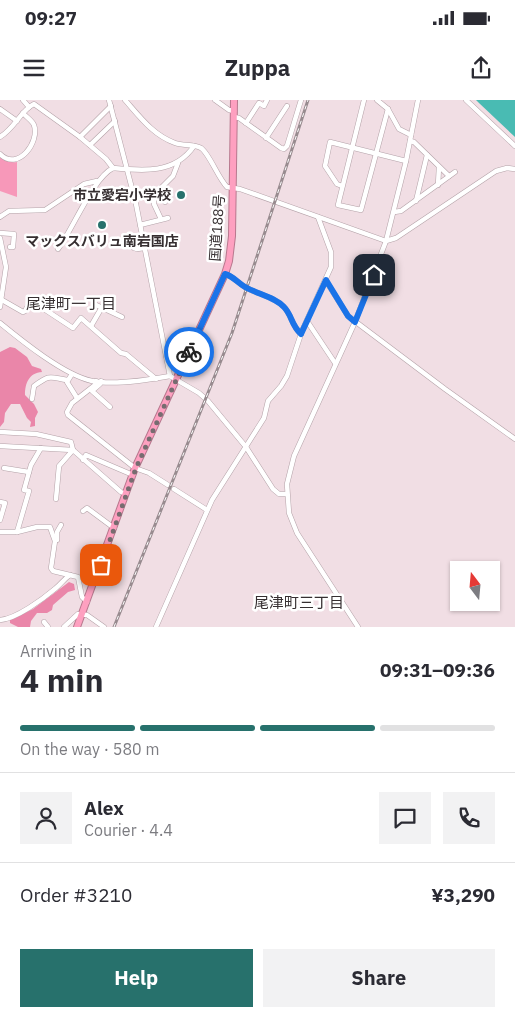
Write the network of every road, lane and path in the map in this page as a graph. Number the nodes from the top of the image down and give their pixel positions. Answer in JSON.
{"nodes":[{"id":1,"x":22,"y":100,"type":"edge"},
{"id":2,"x":109,"y":100,"type":"edge"},
{"id":3,"x":125,"y":100,"type":"edge"},
{"id":4,"x":215,"y":100,"type":"edge"},
{"id":5,"x":234,"y":100,"type":"edge"},
{"id":6,"x":267,"y":100,"type":"edge"},
{"id":7,"x":301,"y":100,"type":"edge"},
{"id":8,"x":364,"y":100,"type":"edge"},
{"id":9,"x":377,"y":100,"type":"edge"},
{"id":10,"x":418,"y":100,"type":"edge"},
{"id":11,"x":466,"y":100,"type":"edge"},
{"id":12,"x":111,"y":106,"type":"junction"},
{"id":13,"x":287,"y":106,"type":"dead end"},
{"id":14,"x":29,"y":107,"type":"junction"},
{"id":15,"x":0,"y":109,"type":"edge"},
{"id":16,"x":388,"y":109,"type":"junction"},
{"id":17,"x":23,"y":113,"type":"junction"},
{"id":18,"x":234,"y":114,"type":"junction"},
{"id":19,"x":17,"y":121,"type":"junction"},
{"id":20,"x":115,"y":121,"type":"junction"},
{"id":21,"x":246,"y":124,"type":"junction"},
{"id":22,"x":411,"y":135,"type":"junction"},
{"id":23,"x":0,"y":137,"type":"edge"},
{"id":24,"x":80,"y":137,"type":"junction"},
{"id":25,"x":266,"y":138,"type":"junction"},
{"id":26,"x":410,"y":142,"type":"junction"},
{"id":27,"x":90,"y":145,"type":"junction"},
{"id":28,"x":194,"y":146,"type":"junction"},
{"id":29,"x":515,"y":146,"type":"edge"},
{"id":30,"x":352,"y":148,"type":"junction"},
{"id":31,"x":0,"y":154,"type":"edge"},
{"id":32,"x":376,"y":154,"type":"junction"},
{"id":33,"x":427,"y":155,"type":"junction"},
{"id":34,"x":406,"y":161,"type":"junction"},
{"id":35,"x":178,"y":163,"type":"junction"},
{"id":36,"x":439,"y":167,"type":"junction"},
{"id":37,"x":113,"y":168,"type":"junction"},
{"id":38,"x":515,"y":169,"type":"edge"},
{"id":39,"x":128,"y":170,"type":"junction"},
{"id":40,"x":455,"y":172,"type":"dead end"},
{"id":41,"x":448,"y":176,"type":"junction"},
{"id":42,"x":97,"y":182,"type":"junction"},
{"id":43,"x":438,"y":185,"type":"junction"},
{"id":44,"x":342,"y":186,"type":"junction"},
{"id":45,"x":163,"y":187,"type":"junction"},
{"id":46,"x":233,"y":188,"type":"junction"},
{"id":47,"x":416,"y":201,"type":"junction"},
{"id":48,"x":165,"y":202,"type":"dead end"},
{"id":49,"x":394,"y":212,"type":"junction"},
{"id":50,"x":0,"y":217,"type":"edge"},
{"id":51,"x":318,"y":217,"type":"junction"},
{"id":52,"x":168,"y":218,"type":"dead end"},
{"id":53,"x":160,"y":219,"type":"junction"},
{"id":54,"x":140,"y":224,"type":"junction"},
{"id":55,"x":0,"y":233,"type":"edge"},
{"id":56,"x":0,"y":238,"type":"edge"},
{"id":57,"x":386,"y":241,"type":"junction"},
{"id":58,"x":10,"y":247,"type":"dead end"},
{"id":59,"x":134,"y":248,"type":"dead end"},
{"id":60,"x":144,"y":248,"type":"junction"},
{"id":61,"x":58,"y":249,"type":"dead end"},
{"id":62,"x":1,"y":251,"type":"edge"},
{"id":63,"x":225,"y":274,"type":"junction"},
{"id":64,"x":326,"y":280,"type":"junction"},
{"id":65,"x":2,"y":300,"type":"junction"},
{"id":66,"x":94,"y":304,"type":"dead end"},
{"id":67,"x":0,"y":307,"type":"edge"},
{"id":68,"x":102,"y":307,"type":"junction"},
{"id":69,"x":122,"y":317,"type":"dead end"},
{"id":70,"x":307,"y":321,"type":"junction"},
{"id":71,"x":355,"y":322,"type":"junction"},
{"id":72,"x":1,"y":325,"type":"edge"},
{"id":73,"x":90,"y":326,"type":"junction"},
{"id":74,"x":301,"y":334,"type":"junction"},
{"id":75,"x":335,"y":363,"type":"junction"},
{"id":76,"x":72,"y":374,"type":"junction"},
{"id":77,"x":170,"y":376,"type":"junction"},
{"id":78,"x":156,"y":378,"type":"junction"},
{"id":79,"x":67,"y":380,"type":"junction"},
{"id":80,"x":176,"y":380,"type":"junction"},
{"id":81,"x":98,"y":381,"type":"junction"},
{"id":82,"x":78,"y":398,"type":"junction"},
{"id":83,"x":32,"y":399,"type":"dead end"},
{"id":84,"x":110,"y":407,"type":"dead end"},
{"id":85,"x":0,"y":432,"type":"edge"},
{"id":86,"x":515,"y":439,"type":"edge"},
{"id":87,"x":0,"y":446,"type":"edge"},
{"id":88,"x":246,"y":447,"type":"junction"},
{"id":89,"x":41,"y":448,"type":"junction"},
{"id":90,"x":72,"y":450,"type":"junction"},
{"id":91,"x":83,"y":460,"type":"junction"},
{"id":92,"x":4,"y":468,"type":"dead end"},
{"id":93,"x":136,"y":468,"type":"junction"},
{"id":94,"x":29,"y":472,"type":"junction"},
{"id":95,"x":133,"y":475,"type":"junction"},
{"id":96,"x":168,"y":485,"type":"dead end"},
{"id":97,"x":174,"y":489,"type":"dead end"},
{"id":98,"x":126,"y":494,"type":"junction"},
{"id":99,"x":286,"y":494,"type":"junction"},
{"id":100,"x":56,"y":499,"type":"dead end"},
{"id":101,"x":0,"y":502,"type":"edge"},
{"id":102,"x":206,"y":510,"type":"junction"},
{"id":103,"x":83,"y":511,"type":"dead end"},
{"id":104,"x":0,"y":520,"type":"edge"},
{"id":105,"x":61,"y":525,"type":"dead end"},
{"id":106,"x":114,"y":528,"type":"junction"},
{"id":107,"x":0,"y":532,"type":"edge"},
{"id":108,"x":17,"y":532,"type":"junction"},
{"id":109,"x":54,"y":545,"type":"junction"},
{"id":110,"x":70,"y":575,"type":"junction"},
{"id":111,"x":87,"y":602,"type":"junction"},
{"id":112,"x":83,"y":614,"type":"junction"},
{"id":113,"x":0,"y":620,"type":"edge"},
{"id":114,"x":44,"y":622,"type":"dead end"},
{"id":115,"x":48,"y":627,"type":"edge"},
{"id":116,"x":64,"y":627,"type":"edge"},
{"id":117,"x":77,"y":627,"type":"edge"},
{"id":118,"x":104,"y":627,"type":"edge"},
{"id":119,"x":156,"y":627,"type":"edge"},
{"id":120,"x":358,"y":627,"type":"edge"}],
"edges":[{"from":1,"to":14,"type":"street"},
{"from":2,"to":12,"type":"street"},
{"from":3,"to":28,"type":"street"},
{"from":4,"to":18,"type":"street"},
{"from":5,"to":18,"type":"highway","name":"国道188号"},
{"from":6,"to":21,"type":"street"},
{"from":7,"to":25,"type":"street"},
{"from":8,"to":30,"type":"street"},
{"from":9,"to":16,"type":"street"},
{"from":10,"to":22,"type":"street"},
{"from":11,"to":29,"type":"street"},
{"from":12,"to":20,"type":"street"},
{"from":12,"to":24,"type":"street"},
{"from":13,"to":25,"type":"street"},
{"from":14,"to":17,"type":"street"},
{"from":14,"to":24,"type":"street"},
{"from":15,"to":19,"type":"street"},
{"from":16,"to":22,"type":"street"},
{"from":16,"to":32,"type":"street"},
{"from":17,"to":19,"type":"street"},
{"from":17,"to":31,"type":"street"},
{"from":18,"to":21,"type":"street"},
{"from":18,"to":46,"type":"highway","name":"国道188号"},
{"from":19,"to":23,"type":"street"},
{"from":20,"to":27,"type":"street"},
{"from":20,"to":39,"type":"street"},
{"from":21,"to":25,"type":"street"},
{"from":22,"to":26,"type":"street"},
{"from":24,"to":27,"type":"street"},
{"from":26,"to":33,"type":"street"},
{"from":26,"to":34,"type":"street"},
{"from":27,"to":37,"type":"street"},
{"from":28,"to":35,"type":"street"},
{"from":28,"to":46,"type":"street"},
{"from":30,"to":32,"type":"street"},
{"from":30,"to":44,"type":"street"},
{"from":30,"to":44,"type":"street"},
{"from":32,"to":34,"type":"street"},
{"from":32,"to":44,"type":"street"},
{"from":33,"to":36,"type":"street"},
{"from":33,"to":47,"type":"street"},
{"from":34,"to":49,"type":"street"},
{"from":35,"to":39,"type":"street"},
{"from":35,"to":45,"type":"street"},
{"from":36,"to":41,"type":"street"},
{"from":36,"to":43,"type":"street"},
{"from":37,"to":39,"type":"street"},
{"from":37,"to":42,"type":"street"},
{"from":38,"to":57,"type":"street"},
{"from":39,"to":54,"type":"street"},
{"from":40,"to":41,"type":"street"},
{"from":41,"to":43,"type":"street"},
{"from":42,"to":50,"type":"street"},
{"from":42,"to":61,"type":"street"},
{"from":43,"to":47,"type":"street"},
{"from":45,"to":48,"type":"street"},
{"from":45,"to":53,"type":"street"},
{"from":46,"to":51,"type":"street"},
{"from":46,"to":63,"type":"highway","name":"国道188号"},
{"from":47,"to":49,"type":"street"},
{"from":49,"to":57,"type":"street"},
{"from":51,"to":57,"type":"street"},
{"from":51,"to":64,"type":"street"},
{"from":52,"to":53,"type":"street"},
{"from":53,"to":54,"type":"street"},
{"from":54,"to":60,"type":"street"},
{"from":55,"to":58,"type":"street"},
{"from":56,"to":62,"type":"street"},
{"from":57,"to":71,"type":"street"},
{"from":59,"to":60,"type":"street"},
{"from":60,"to":77,"type":"street"},
{"from":62,"to":65,"type":"street"},
{"from":63,"to":74,"type":"street"},
{"from":63,"to":80,"type":"highway","name":"国道188号"},
{"from":64,"to":70,"type":"street"},
{"from":64,"to":71,"type":"street"},
{"from":65,"to":67,"type":"street"},
{"from":65,"to":73,"type":"street"},
{"from":66,"to":68,"type":"street"},
{"from":68,"to":69,"type":"street"},
{"from":68,"to":73,"type":"street"},
{"from":70,"to":74,"type":"street"},
{"from":70,"to":75,"type":"street"},
{"from":71,"to":75,"type":"street"},
{"from":71,"to":86,"type":"street"},
{"from":72,"to":76,"type":"street"},
{"from":73,"to":78,"type":"street"},
{"from":74,"to":88,"type":"street"},
{"from":75,"to":99,"type":"street"},
{"from":76,"to":79,"type":"street"},
{"from":76,"to":81,"type":"street"},
{"from":77,"to":78,"type":"street"},
{"from":77,"to":80,"type":"street"},
{"from":78,"to":81,"type":"street"},
{"from":79,"to":82,"type":"street"},
{"from":79,"to":83,"type":"street"},
{"from":80,"to":88,"type":"street"},
{"from":80,"to":93,"type":"highway","name":"国道188号"},
{"from":81,"to":82,"type":"street"},
{"from":81,"to":84,"type":"street"},
{"from":82,"to":93,"type":"street"},
{"from":85,"to":90,"type":"street"},
{"from":87,"to":89,"type":"street"},
{"from":88,"to":99,"type":"street"},
{"from":88,"to":102,"type":"street"},
{"from":89,"to":90,"type":"street"},
{"from":89,"to":94,"type":"street"},
{"from":90,"to":91,"type":"street"},
{"from":90,"to":100,"type":"street"},
{"from":91,"to":95,"type":"street"},
{"from":91,"to":98,"type":"street"},
{"from":92,"to":94,"type":"street"},
{"from":93,"to":95,"type":"highway","name":"国道188号"},
{"from":93,"to":96,"type":"street"},
{"from":94,"to":108,"type":"street"},
{"from":95,"to":98,"type":"highway","name":"国道188号"},
{"from":97,"to":102,"type":"street"},
{"from":98,"to":106,"type":"highway","name":"国道188号"},
{"from":99,"to":120,"type":"street"},
{"from":101,"to":104,"type":"street"},
{"from":102,"to":119,"type":"street"},
{"from":103,"to":106,"type":"street"},
{"from":105,"to":109,"type":"street"},
{"from":106,"to":111,"type":"highway","name":"国道188号"},
{"from":107,"to":108,"type":"street"},
{"from":108,"to":109,"type":"street"},
{"from":109,"to":110,"type":"street"},
{"from":110,"to":111,"type":"street"},
{"from":110,"to":113,"type":"street"},
{"from":111,"to":112,"type":"highway","name":"国道188号"},
{"from":112,"to":116,"type":"street"},
{"from":112,"to":117,"type":"highway","name":"国道188号"},
{"from":112,"to":118,"type":"street"},
{"from":114,"to":115,"type":"street"}]}
